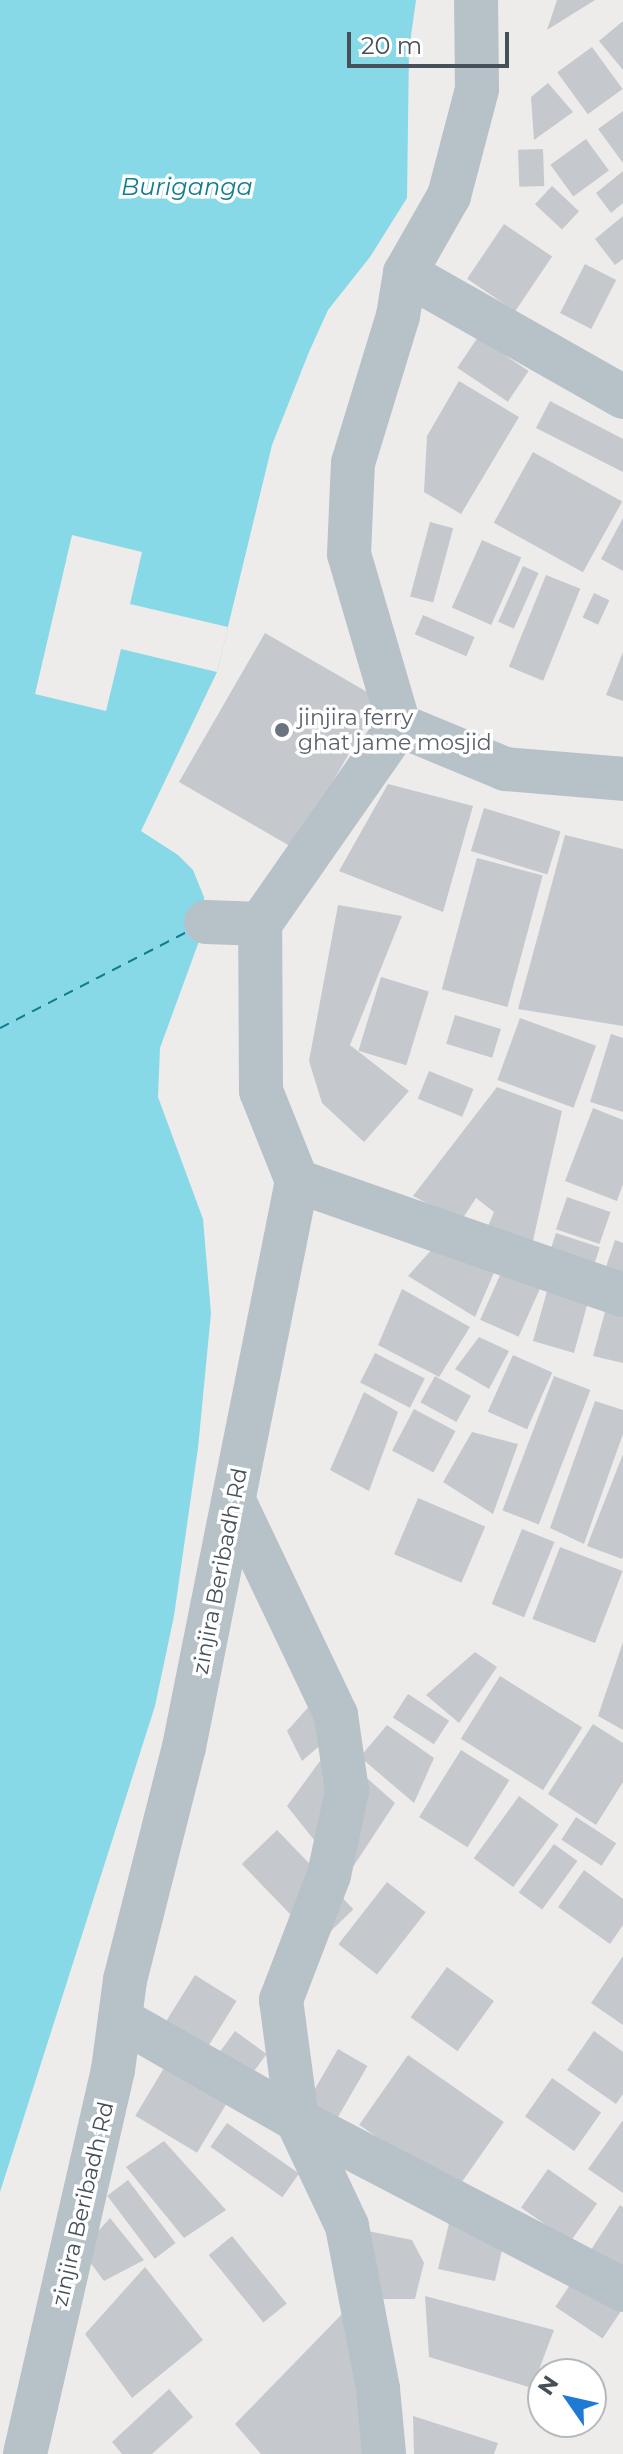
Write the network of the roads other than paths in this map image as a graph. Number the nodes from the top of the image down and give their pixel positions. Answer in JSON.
{"nodes":[{"id":1,"x":476,"y":0,"type":"edge"},
{"id":2,"x":405,"y":273,"type":"junction"},
{"id":3,"x":621,"y":393,"type":"edge"},
{"id":4,"x":399,"y":725,"type":"junction"},
{"id":5,"x":623,"y":779,"type":"edge"},
{"id":6,"x":206,"y":922,"type":"dead end"},
{"id":7,"x":260,"y":924,"type":"junction"},
{"id":8,"x":297,"y":1181,"type":"junction"},
{"id":9,"x":623,"y":1295,"type":"edge"},
{"id":10,"x":234,"y":1501,"type":"junction"},
{"id":11,"x":120,"y":2019,"type":"junction"},
{"id":12,"x":297,"y":2120,"type":"junction"},
{"id":13,"x":623,"y":2290,"type":"edge"},
{"id":14,"x":25,"y":2454,"type":"edge"},
{"id":15,"x":384,"y":2454,"type":"edge"}],
"edges":[{"from":1,"to":2,"type":"street"},
{"from":2,"to":3,"type":"street"},
{"from":2,"to":4,"type":"street"},
{"from":4,"to":5,"type":"street"},
{"from":4,"to":7,"type":"street"},
{"from":6,"to":7,"type":"street"},
{"from":7,"to":8,"type":"street"},
{"from":8,"to":9,"type":"street"},
{"from":8,"to":10,"type":"street","name":"zinjira Beribadh Rd"},
{"from":10,"to":11,"type":"street","name":"zinjira Beribadh Rd"},
{"from":10,"to":12,"type":"street"},
{"from":11,"to":12,"type":"street"},
{"from":11,"to":14,"type":"street","name":"zinjira Beribadh Rd"},
{"from":12,"to":13,"type":"street"},
{"from":12,"to":15,"type":"street"}]}
